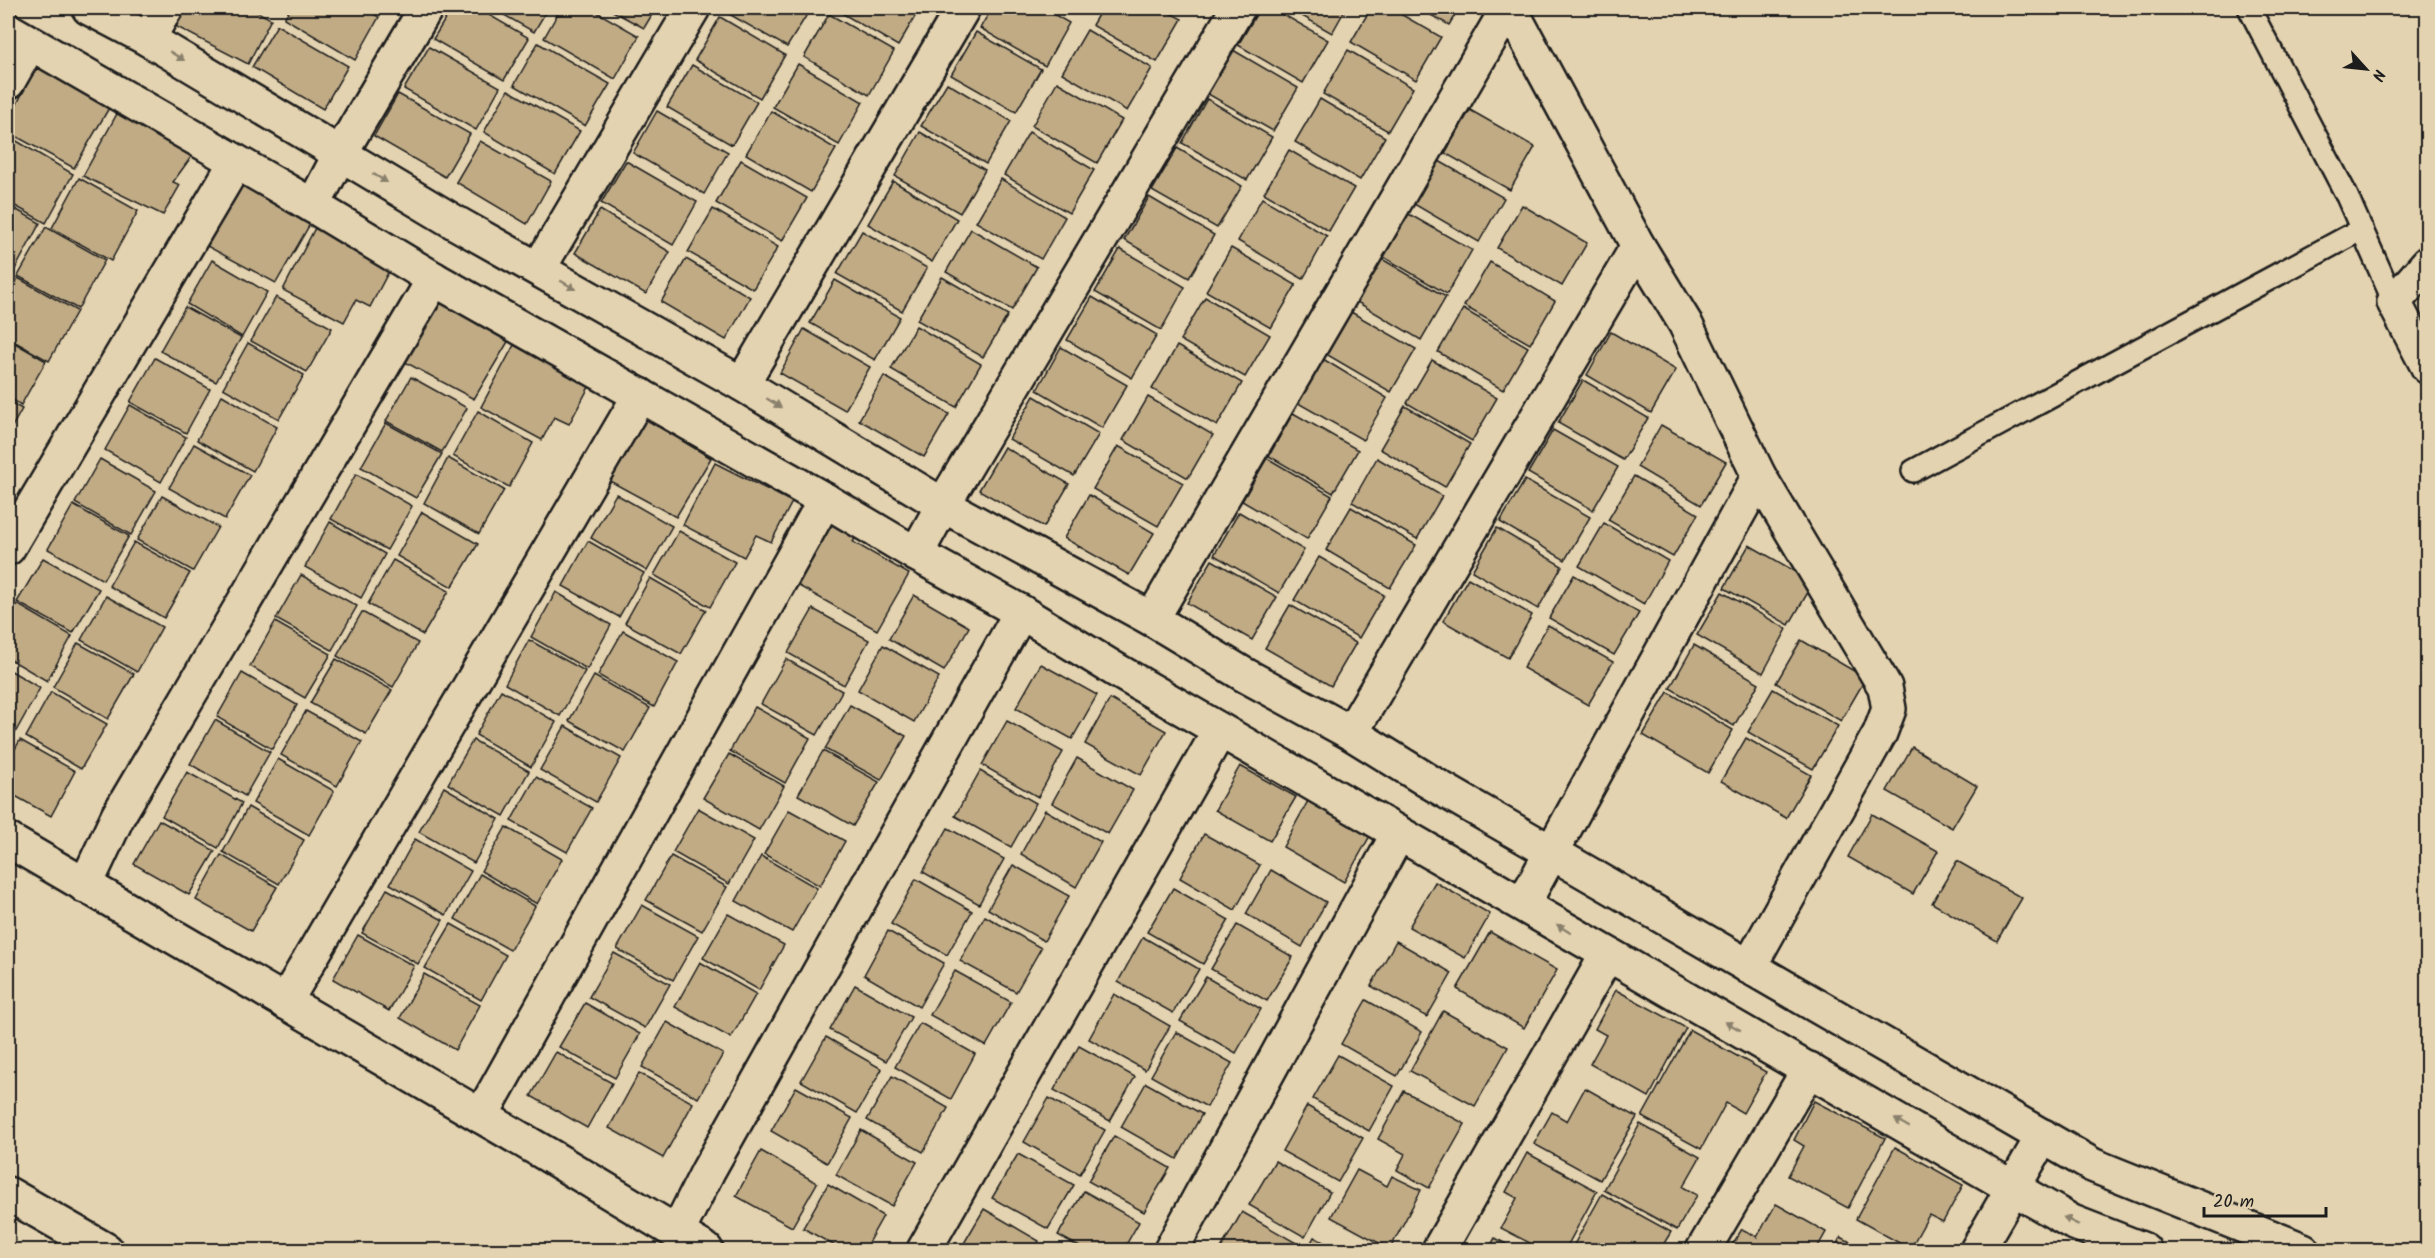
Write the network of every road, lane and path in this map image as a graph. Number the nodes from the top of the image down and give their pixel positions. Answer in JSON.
{"nodes":[{"id":1,"x":89,"y":8,"type":"edge"},
{"id":2,"x":166,"y":8,"type":"edge"},
{"id":3,"x":426,"y":8,"type":"edge"},
{"id":4,"x":693,"y":8,"type":"edge"},
{"id":5,"x":963,"y":8,"type":"edge"},
{"id":6,"x":1238,"y":8,"type":"edge"},
{"id":7,"x":1509,"y":8,"type":"edge"},
{"id":8,"x":2249,"y":8,"type":"edge"},
{"id":9,"x":19,"y":37,"type":"edge"},
{"id":10,"x":148,"y":39,"type":"junction"},
{"id":11,"x":8,"y":82,"type":"edge"},
{"id":12,"x":340,"y":154,"type":"junction"},
{"id":13,"x":236,"y":162,"type":"junction"},
{"id":14,"x":313,"y":206,"type":"junction"},
{"id":15,"x":2362,"y":229,"type":"junction"},
{"id":16,"x":1638,"y":246,"type":"junction"},
{"id":17,"x":2427,"y":263,"type":"edge"},
{"id":18,"x":539,"y":268,"type":"junction"},
{"id":19,"x":434,"y":279,"type":"junction"},
{"id":20,"x":2394,"y":302,"type":"junction"},
{"id":21,"x":2427,"y":367,"type":"edge"},
{"id":22,"x":742,"y":384,"type":"junction"},
{"id":23,"x":640,"y":395,"type":"junction"},
{"id":24,"x":1914,"y":471,"type":"dead end"},
{"id":25,"x":1759,"y":476,"type":"junction"},
{"id":26,"x":825,"y":500,"type":"junction"},
{"id":27,"x":943,"y":505,"type":"junction"},
{"id":28,"x":8,"y":548,"type":"edge"},
{"id":29,"x":916,"y":554,"type":"junction"},
{"id":30,"x":1022,"y":612,"type":"junction"},
{"id":31,"x":1152,"y":619,"type":"junction"},
{"id":32,"x":1220,"y":730,"type":"junction"},
{"id":33,"x":1351,"y":733,"type":"junction"},
{"id":34,"x":1398,"y":834,"type":"junction"},
{"id":35,"x":8,"y":840,"type":"edge"},
{"id":36,"x":1552,"y":852,"type":"junction"},
{"id":37,"x":85,"y":886,"type":"junction"},
{"id":38,"x":1523,"y":904,"type":"junction"},
{"id":39,"x":1607,"y":955,"type":"junction"},
{"id":40,"x":1749,"y":967,"type":"junction"},
{"id":41,"x":285,"y":1002,"type":"junction"},
{"id":42,"x":1809,"y":1069,"type":"junction"},
{"id":43,"x":481,"y":1116,"type":"junction"},
{"id":44,"x":2043,"y":1136,"type":"junction"},
{"id":45,"x":2012,"y":1187,"type":"junction"},
{"id":46,"x":8,"y":1194,"type":"edge"},
{"id":47,"x":677,"y":1233,"type":"junction"},
{"id":48,"x":106,"y":1251,"type":"edge"},
{"id":49,"x":706,"y":1251,"type":"edge"},
{"id":50,"x":924,"y":1251,"type":"edge"},
{"id":51,"x":1171,"y":1251,"type":"edge"},
{"id":52,"x":1439,"y":1251,"type":"edge"},
{"id":53,"x":1703,"y":1251,"type":"edge"},
{"id":54,"x":1977,"y":1251,"type":"edge"},
{"id":55,"x":2145,"y":1251,"type":"edge"},
{"id":56,"x":2303,"y":1251,"type":"edge"}],
"edges":[{"from":1,"to":10,"type":"street"},
{"from":2,"to":10,"type":"street"},
{"from":3,"to":12,"type":"street"},
{"from":4,"to":18,"type":"street"},
{"from":5,"to":22,"type":"street"},
{"from":6,"to":27,"type":"street"},
{"from":7,"to":16,"type":"street"},
{"from":7,"to":31,"type":"street"},
{"from":8,"to":15,"type":"lane"},
{"from":9,"to":11,"type":"street"},
{"from":9,"to":13,"type":"street"},
{"from":10,"to":12,"type":"street","one_way":true},
{"from":12,"to":14,"type":"street"},
{"from":12,"to":18,"type":"street","one_way":true},
{"from":13,"to":14,"type":"street"},
{"from":13,"to":28,"type":"street"},
{"from":14,"to":19,"type":"street"},
{"from":15,"to":20,"type":"lane"},
{"from":15,"to":24,"type":"lane"},
{"from":16,"to":25,"type":"street"},
{"from":16,"to":33,"type":"street"},
{"from":17,"to":20,"type":"street"},
{"from":18,"to":22,"type":"street","one_way":true},
{"from":19,"to":23,"type":"street"},
{"from":19,"to":37,"type":"street"},
{"from":20,"to":21,"type":"street"},
{"from":22,"to":27,"type":"street","one_way":true},
{"from":23,"to":26,"type":"street"},
{"from":23,"to":41,"type":"street"},
{"from":25,"to":36,"type":"street"},
{"from":25,"to":40,"type":"street"},
{"from":26,"to":29,"type":"street"},
{"from":26,"to":43,"type":"street"},
{"from":27,"to":29,"type":"street"},
{"from":27,"to":31,"type":"street"},
{"from":29,"to":30,"type":"street"},
{"from":30,"to":32,"type":"street"},
{"from":30,"to":47,"type":"street"},
{"from":31,"to":33,"type":"street"},
{"from":32,"to":34,"type":"street"},
{"from":32,"to":50,"type":"street"},
{"from":33,"to":36,"type":"street"},
{"from":34,"to":38,"type":"street"},
{"from":34,"to":51,"type":"street"},
{"from":35,"to":37,"type":"street"},
{"from":36,"to":38,"type":"street"},
{"from":36,"to":40,"type":"street"},
{"from":37,"to":41,"type":"street"},
{"from":39,"to":38,"type":"street","one_way":true},
{"from":42,"to":39,"type":"street","one_way":true},
{"from":39,"to":52,"type":"street"},
{"from":40,"to":44,"type":"street"},
{"from":41,"to":43,"type":"street"},
{"from":45,"to":42,"type":"street","one_way":true},
{"from":42,"to":53,"type":"street"},
{"from":43,"to":47,"type":"street"},
{"from":44,"to":45,"type":"street"},
{"from":44,"to":56,"type":"street"},
{"from":45,"to":54,"type":"street"},
{"from":55,"to":45,"type":"street","one_way":true},
{"from":46,"to":48,"type":"street"},
{"from":47,"to":49,"type":"street"}]}
